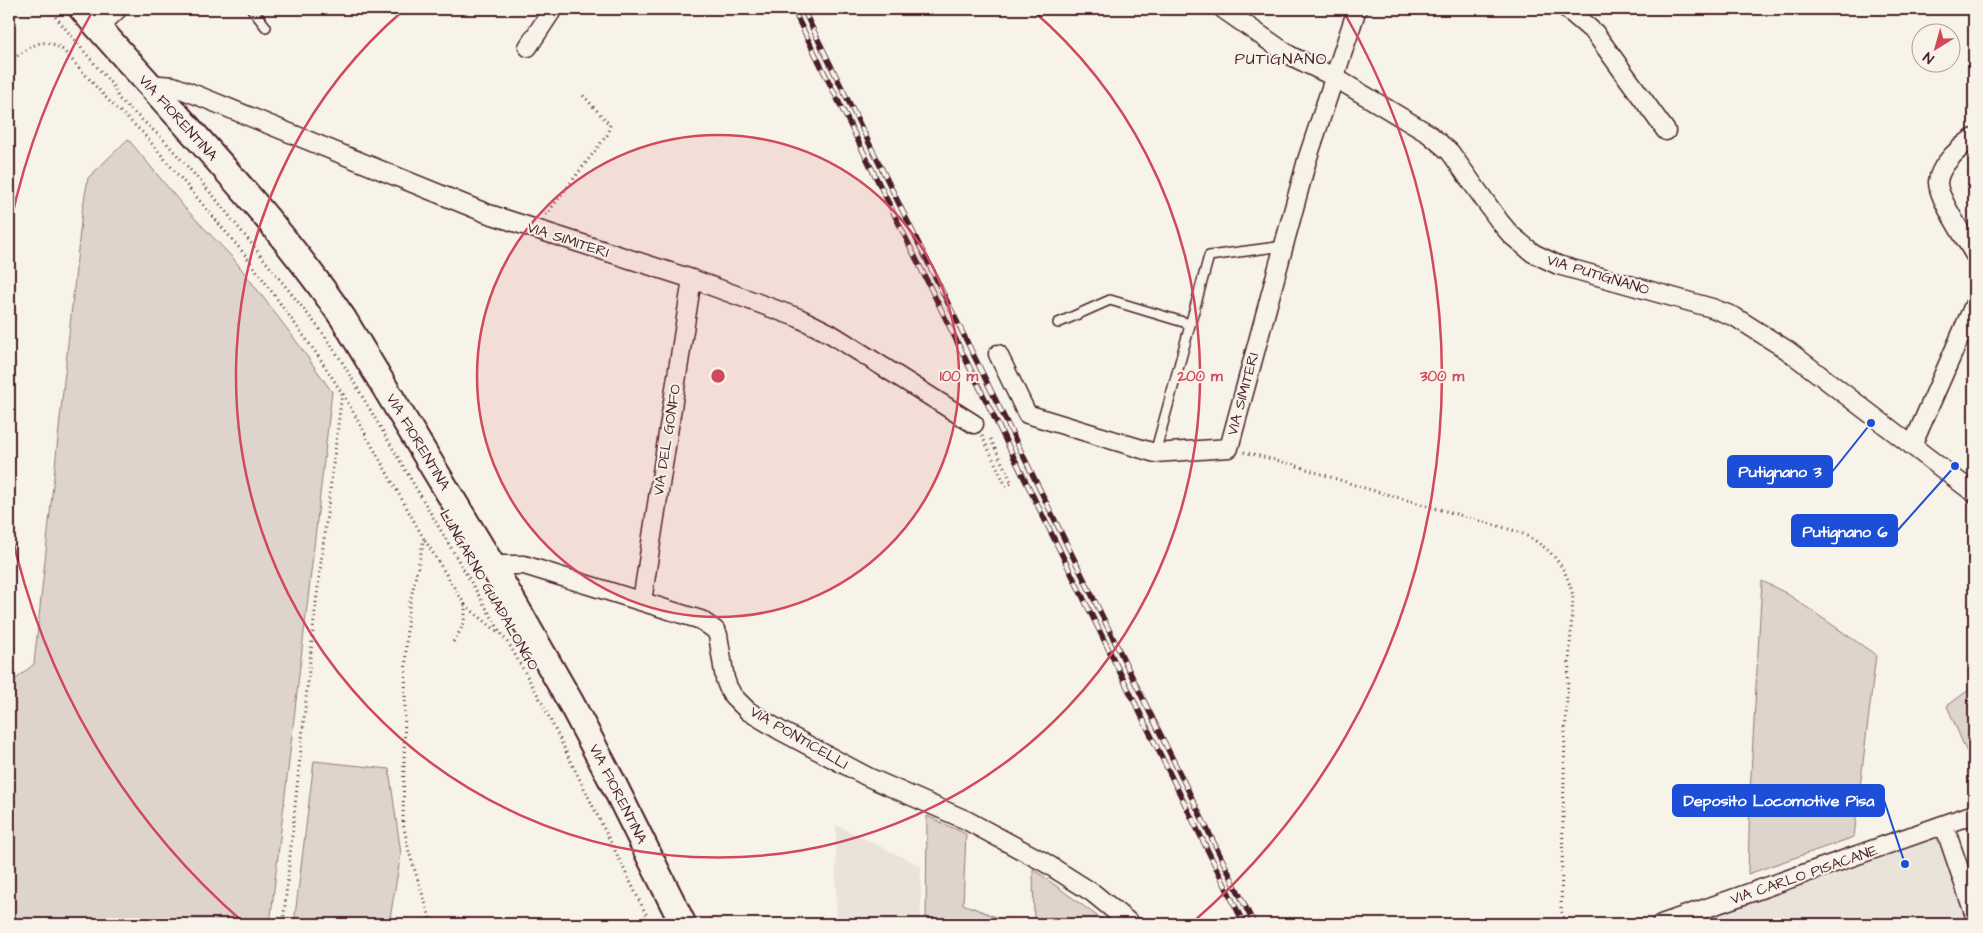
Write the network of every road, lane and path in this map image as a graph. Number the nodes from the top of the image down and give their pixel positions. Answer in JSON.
{"nodes":[{"id":1,"x":49,"y":9,"type":"edge"},
{"id":2,"x":82,"y":9,"type":"edge"},
{"id":3,"x":118,"y":9,"type":"edge"},
{"id":4,"x":252,"y":9,"type":"edge"},
{"id":5,"x":553,"y":9,"type":"edge"},
{"id":6,"x":1223,"y":9,"type":"edge"},
{"id":7,"x":1357,"y":9,"type":"edge"},
{"id":8,"x":1567,"y":9,"type":"edge"},
{"id":9,"x":266,"y":27,"type":"dead end"},
{"id":10,"x":98,"y":28,"type":"junction"},
{"id":11,"x":528,"y":47,"type":"dead end"},
{"id":12,"x":9,"y":62,"type":"edge"},
{"id":13,"x":1334,"y":77,"type":"junction"},
{"id":14,"x":148,"y":84,"type":"junction"},
{"id":15,"x":581,"y":93,"type":"dead end"},
{"id":16,"x":1666,"y":131,"type":"dead end"},
{"id":17,"x":1974,"y":138,"type":"edge"},
{"id":18,"x":535,"y":230,"type":"junction"},
{"id":19,"x":1284,"y":246,"type":"junction"},
{"id":20,"x":1974,"y":254,"type":"edge"},
{"id":21,"x":692,"y":279,"type":"junction"},
{"id":22,"x":1974,"y":305,"type":"edge"},
{"id":23,"x":1058,"y":323,"type":"dead end"},
{"id":24,"x":1190,"y":324,"type":"junction"},
{"id":25,"x":998,"y":354,"type":"dead end"},
{"id":26,"x":342,"y":393,"type":"junction"},
{"id":27,"x":974,"y":424,"type":"joint"},
{"id":28,"x":990,"y":438,"type":"dead end"},
{"id":29,"x":1912,"y":446,"type":"junction"},
{"id":30,"x":1228,"y":448,"type":"junction"},
{"id":31,"x":1155,"y":452,"type":"junction"},
{"id":32,"x":1974,"y":493,"type":"edge"},
{"id":33,"x":424,"y":539,"type":"junction"},
{"id":34,"x":492,"y":565,"type":"junction"},
{"id":35,"x":642,"y":600,"type":"junction"},
{"id":36,"x":465,"y":604,"type":"junction"},
{"id":37,"x":502,"y":635,"type":"junction"},
{"id":38,"x":452,"y":642,"type":"dead end"},
{"id":39,"x":1974,"y":814,"type":"edge"},
{"id":40,"x":1944,"y":825,"type":"junction"},
{"id":41,"x":1974,"y":913,"type":"edge"},
{"id":42,"x":283,"y":924,"type":"edge"},
{"id":43,"x":432,"y":924,"type":"edge"},
{"id":44,"x":651,"y":924,"type":"edge"},
{"id":45,"x":683,"y":924,"type":"edge"},
{"id":46,"x":1131,"y":924,"type":"edge"},
{"id":47,"x":1566,"y":924,"type":"edge"},
{"id":48,"x":1661,"y":924,"type":"edge"}],
"edges":[{"from":1,"to":37,"type":"path","name":"LUNGARNO GUADALONGO"},
{"from":2,"to":10,"type":"main road","name":"VIA FIORENTINA"},
{"from":3,"to":10,"type":"street"},
{"from":4,"to":9,"type":"lane"},
{"from":5,"to":11,"type":"street"},
{"from":6,"to":13,"type":"street","name":"VIA PUTIGNANO"},
{"from":7,"to":13,"type":"street","name":"VIA SIMITERI"},
{"from":8,"to":16,"type":"street"},
{"from":10,"to":14,"type":"main road","name":"VIA FIORENTINA"},
{"from":12,"to":26,"type":"path"},
{"from":13,"to":19,"type":"street","name":"VIA SIMITERI"},
{"from":13,"to":29,"type":"street","name":"VIA PUTIGNANO"},
{"from":14,"to":18,"type":"street","name":"VIA SIMITERI"},
{"from":14,"to":34,"type":"main road","name":"VIA FIORENTINA"},
{"from":15,"to":18,"type":"path"},
{"from":17,"to":20,"type":"street"},
{"from":18,"to":21,"type":"street","name":"VIA SIMITERI"},
{"from":19,"to":24,"type":"lane"},
{"from":19,"to":30,"type":"street","name":"VIA SIMITERI"},
{"from":21,"to":27,"type":"street","name":"VIA SIMITERI"},
{"from":21,"to":35,"type":"street","name":"VIA DEL GONFO"},
{"from":22,"to":29,"type":"street"},
{"from":23,"to":24,"type":"lane"},
{"from":24,"to":31,"type":"lane"},
{"from":25,"to":31,"type":"street","name":"VIA SIMITERI"},
{"from":26,"to":33,"type":"path"},
{"from":26,"to":42,"type":"path"},
{"from":27,"to":28,"type":"path"},
{"from":29,"to":32,"type":"street","name":"VIA PUTIGNANO"},
{"from":30,"to":31,"type":"street","name":"VIA SIMITERI"},
{"from":30,"to":47,"type":"path"},
{"from":33,"to":36,"type":"path"},
{"from":33,"to":43,"type":"path"},
{"from":34,"to":35,"type":"street","name":"VIA PONTICELLI"},
{"from":34,"to":45,"type":"main road","name":"VIA FIORENTINA"},
{"from":35,"to":46,"type":"street","name":"VIA PONTICELLI"},
{"from":36,"to":37,"type":"path"},
{"from":36,"to":38,"type":"path"},
{"from":37,"to":44,"type":"path","name":"LUNGARNO GUADALONGO"},
{"from":39,"to":40,"type":"street","name":"VIA CARLO PISACANE"},
{"from":40,"to":41,"type":"street"},
{"from":40,"to":48,"type":"street","name":"VIA CARLO PISACANE"}]}
